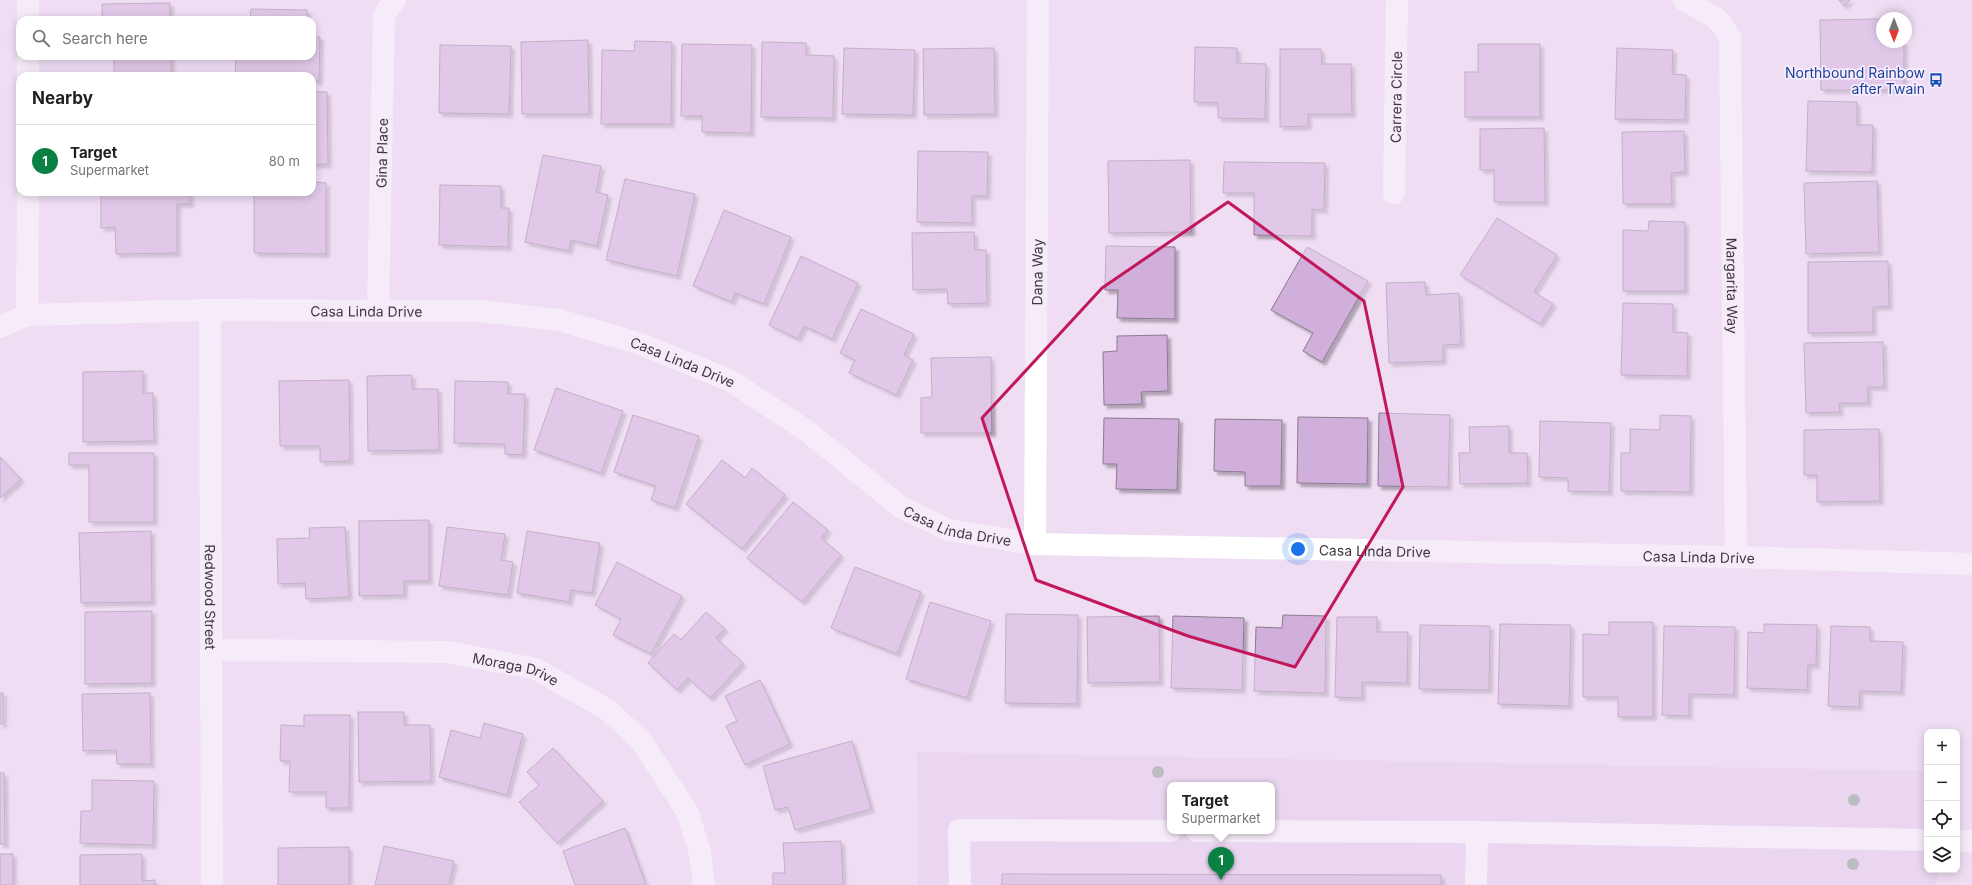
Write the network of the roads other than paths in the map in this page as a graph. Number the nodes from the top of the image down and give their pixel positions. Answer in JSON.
{"nodes":[{"id":1,"x":28,"y":0,"type":"edge"},
{"id":2,"x":395,"y":0,"type":"edge"},
{"id":3,"x":1038,"y":0,"type":"edge"},
{"id":4,"x":1397,"y":0,"type":"edge"},
{"id":5,"x":1684,"y":0,"type":"edge"},
{"id":6,"x":28,"y":16,"type":"edge"},
{"id":7,"x":28,"y":60,"type":"edge"},
{"id":8,"x":28,"y":72,"type":"edge"},
{"id":9,"x":1394,"y":193,"type":"dead end"},
{"id":10,"x":28,"y":196,"type":"edge"},
{"id":11,"x":210,"y":310,"type":"junction"},
{"id":12,"x":378,"y":310,"type":"junction"},
{"id":13,"x":27,"y":315,"type":"junction"},
{"id":14,"x":0,"y":327,"type":"edge"},
{"id":15,"x":1035,"y":544,"type":"junction"},
{"id":16,"x":1736,"y":557,"type":"junction"},
{"id":17,"x":1972,"y":564,"type":"edge"},
{"id":18,"x":211,"y":650,"type":"junction"},
{"id":19,"x":1167,"y":831,"type":"edge"},
{"id":20,"x":1275,"y":831,"type":"edge"},
{"id":21,"x":1477,"y":832,"type":"junction"},
{"id":22,"x":1924,"y":840,"type":"edge"},
{"id":23,"x":1960,"y":841,"type":"edge"},
{"id":24,"x":1972,"y":841,"type":"edge"},
{"id":25,"x":212,"y":885,"type":"edge"},
{"id":26,"x":704,"y":885,"type":"edge"},
{"id":27,"x":960,"y":885,"type":"edge"},
{"id":28,"x":1476,"y":885,"type":"edge"}],
"edges":[{"from":1,"to":6,"type":"street"},
{"from":2,"to":12,"type":"street","name":"Gina Place"},
{"from":3,"to":15,"type":"street","name":"Dana Way"},
{"from":4,"to":9,"type":"street","name":"Carrera Circle"},
{"from":5,"to":16,"type":"street","name":"Margarita Way"},
{"from":7,"to":8,"type":"street"},
{"from":10,"to":13,"type":"street"},
{"from":11,"to":12,"type":"street","name":"Casa Linda Drive"},
{"from":11,"to":13,"type":"street","name":"Casa Linda Drive"},
{"from":11,"to":18,"type":"street","name":"Redwood Street"},
{"from":12,"to":15,"type":"street","name":"Casa Linda Drive"},
{"from":13,"to":14,"type":"street","name":"Casa Linda Drive"},
{"from":15,"to":16,"type":"street","name":"Casa Linda Drive"},
{"from":16,"to":17,"type":"street","name":"Casa Linda Drive"},
{"from":18,"to":25,"type":"street","name":"Redwood Street"},
{"from":18,"to":26,"type":"street","name":"Moraga Drive"},
{"from":19,"to":27,"type":"street"},
{"from":20,"to":21,"type":"street"},
{"from":21,"to":22,"type":"street"},
{"from":21,"to":28,"type":"street"},
{"from":23,"to":24,"type":"street"}]}
